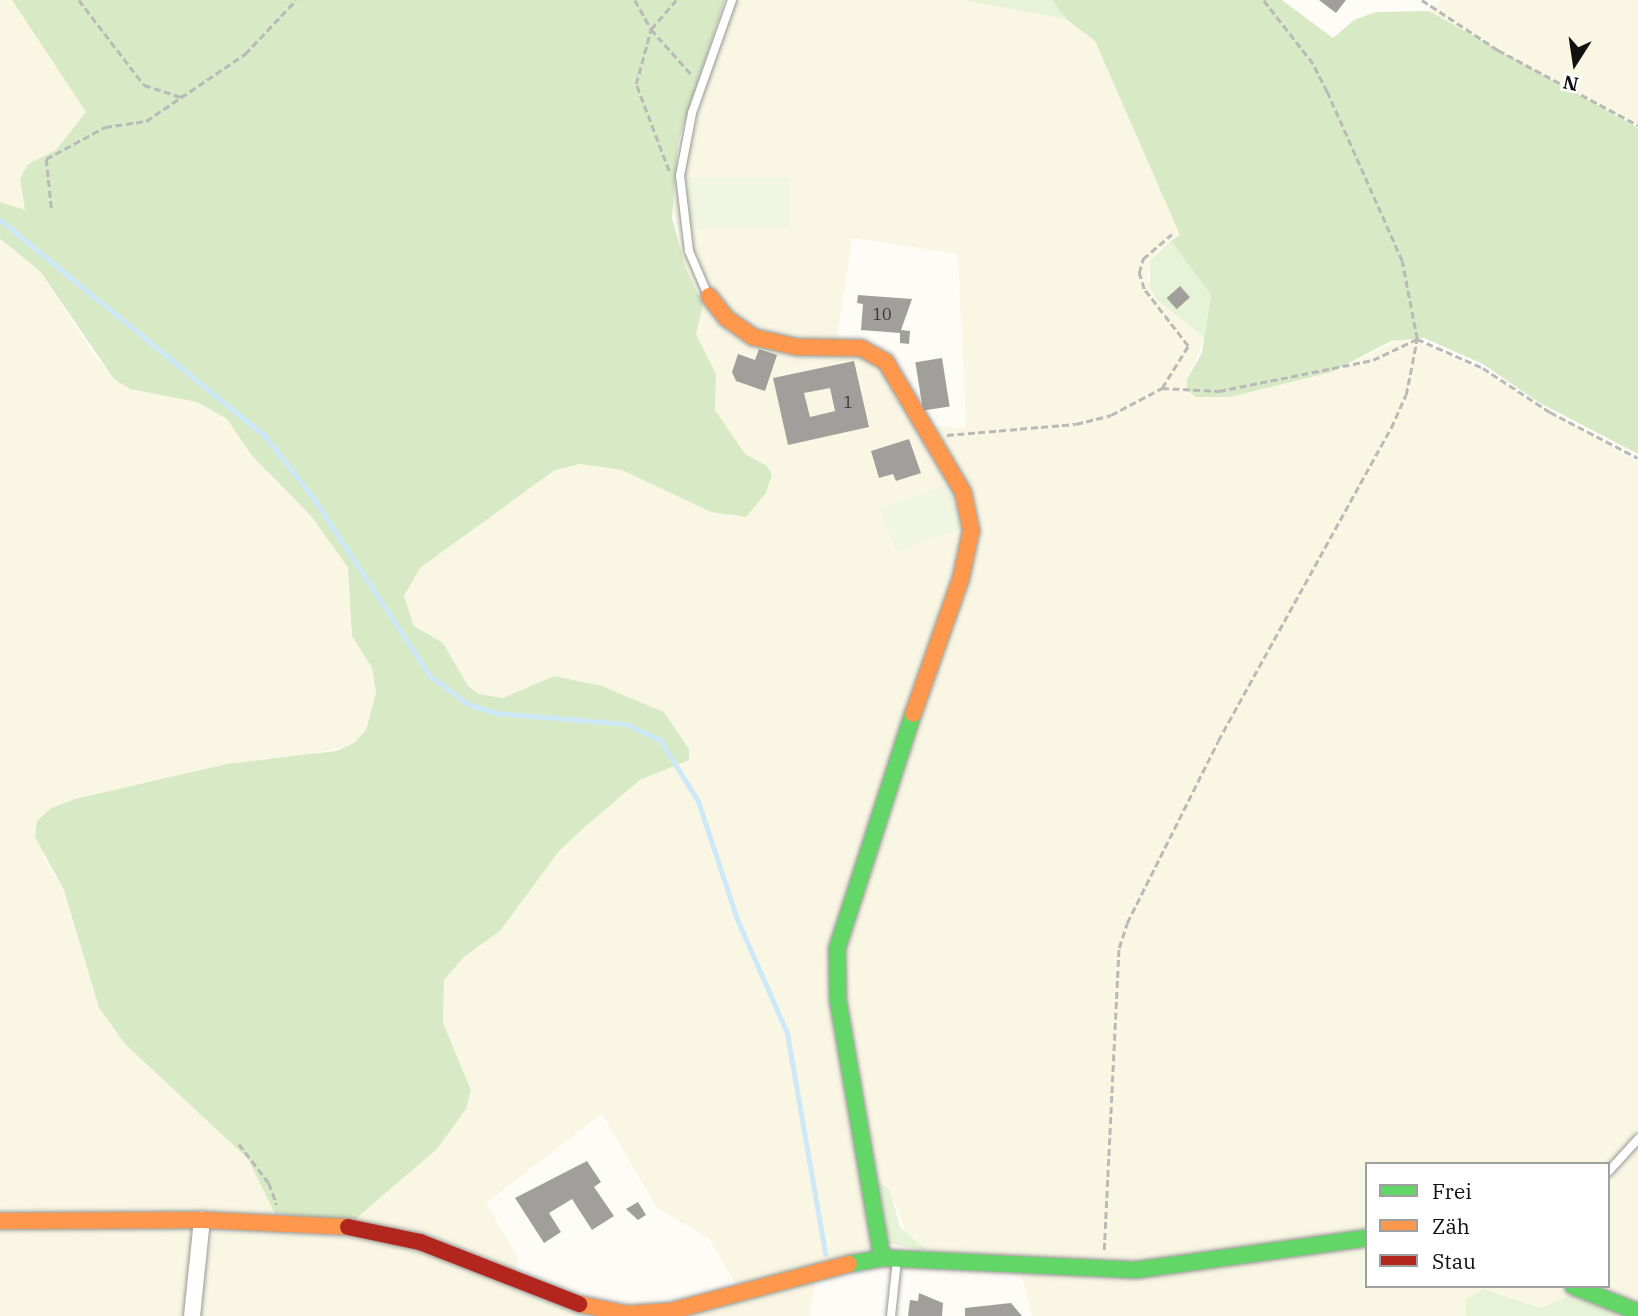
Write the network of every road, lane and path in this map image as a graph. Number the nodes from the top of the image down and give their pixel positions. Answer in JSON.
{"nodes":[{"id":1,"x":79,"y":0,"type":"edge"},
{"id":2,"x":296,"y":0,"type":"edge"},
{"id":3,"x":635,"y":0,"type":"edge"},
{"id":4,"x":676,"y":0,"type":"edge"},
{"id":5,"x":732,"y":0,"type":"edge"},
{"id":6,"x":1263,"y":0,"type":"edge"},
{"id":7,"x":1422,"y":0,"type":"edge"},
{"id":8,"x":651,"y":29,"type":"junction"},
{"id":9,"x":701,"y":84,"type":"junction"},
{"id":10,"x":181,"y":97,"type":"junction"},
{"id":11,"x":1638,"y":125,"type":"edge"},
{"id":12,"x":680,"y":176,"type":"junction"},
{"id":13,"x":51,"y":208,"type":"dead end"},
{"id":14,"x":1172,"y":234,"type":"dead end"},
{"id":15,"x":709,"y":296,"type":"joint"},
{"id":16,"x":1418,"y":339,"type":"junction"},
{"id":17,"x":1162,"y":388,"type":"junction"},
{"id":18,"x":926,"y":435,"type":"junction"},
{"id":19,"x":1638,"y":458,"type":"edge"},
{"id":20,"x":1638,"y":1139,"type":"edge"},
{"id":21,"x":239,"y":1144,"type":"dead end"},
{"id":22,"x":1610,"y":1170,"type":"edge"},
{"id":23,"x":202,"y":1220,"type":"junction"},
{"id":24,"x":0,"y":1222,"type":"edge"},
{"id":25,"x":279,"y":1222,"type":"junction"},
{"id":26,"x":1365,"y":1238,"type":"edge"},
{"id":27,"x":889,"y":1257,"type":"junction"},
{"id":28,"x":1104,"y":1270,"type":"junction"},
{"id":29,"x":1578,"y":1288,"type":"edge"},
{"id":30,"x":1638,"y":1312,"type":"edge"},
{"id":31,"x":192,"y":1316,"type":"edge"},
{"id":32,"x":891,"y":1316,"type":"edge"}],
"edges":[{"from":1,"to":10,"type":"path"},
{"from":2,"to":10,"type":"path"},
{"from":3,"to":8,"type":"path"},
{"from":4,"to":8,"type":"path"},
{"from":5,"to":9,"type":"lane"},
{"from":6,"to":16,"type":"path"},
{"from":7,"to":11,"type":"path"},
{"from":8,"to":9,"type":"path"},
{"from":8,"to":12,"type":"path"},
{"from":9,"to":12,"type":"lane"},
{"from":10,"to":13,"type":"path"},
{"from":12,"to":15,"type":"lane"},
{"from":14,"to":17,"type":"path"},
{"from":15,"to":18,"type":"street"},
{"from":16,"to":17,"type":"path"},
{"from":16,"to":19,"type":"path"},
{"from":16,"to":28,"type":"path"},
{"from":17,"to":18,"type":"path"},
{"from":18,"to":27,"type":"street"},
{"from":20,"to":22,"type":"lane"},
{"from":21,"to":25,"type":"path"},
{"from":23,"to":24,"type":"street"},
{"from":23,"to":25,"type":"street"},
{"from":23,"to":31,"type":"street"},
{"from":25,"to":27,"type":"street"},
{"from":26,"to":28,"type":"street"},
{"from":27,"to":28,"type":"street"},
{"from":27,"to":32,"type":"lane"},
{"from":29,"to":30,"type":"street"}]}
